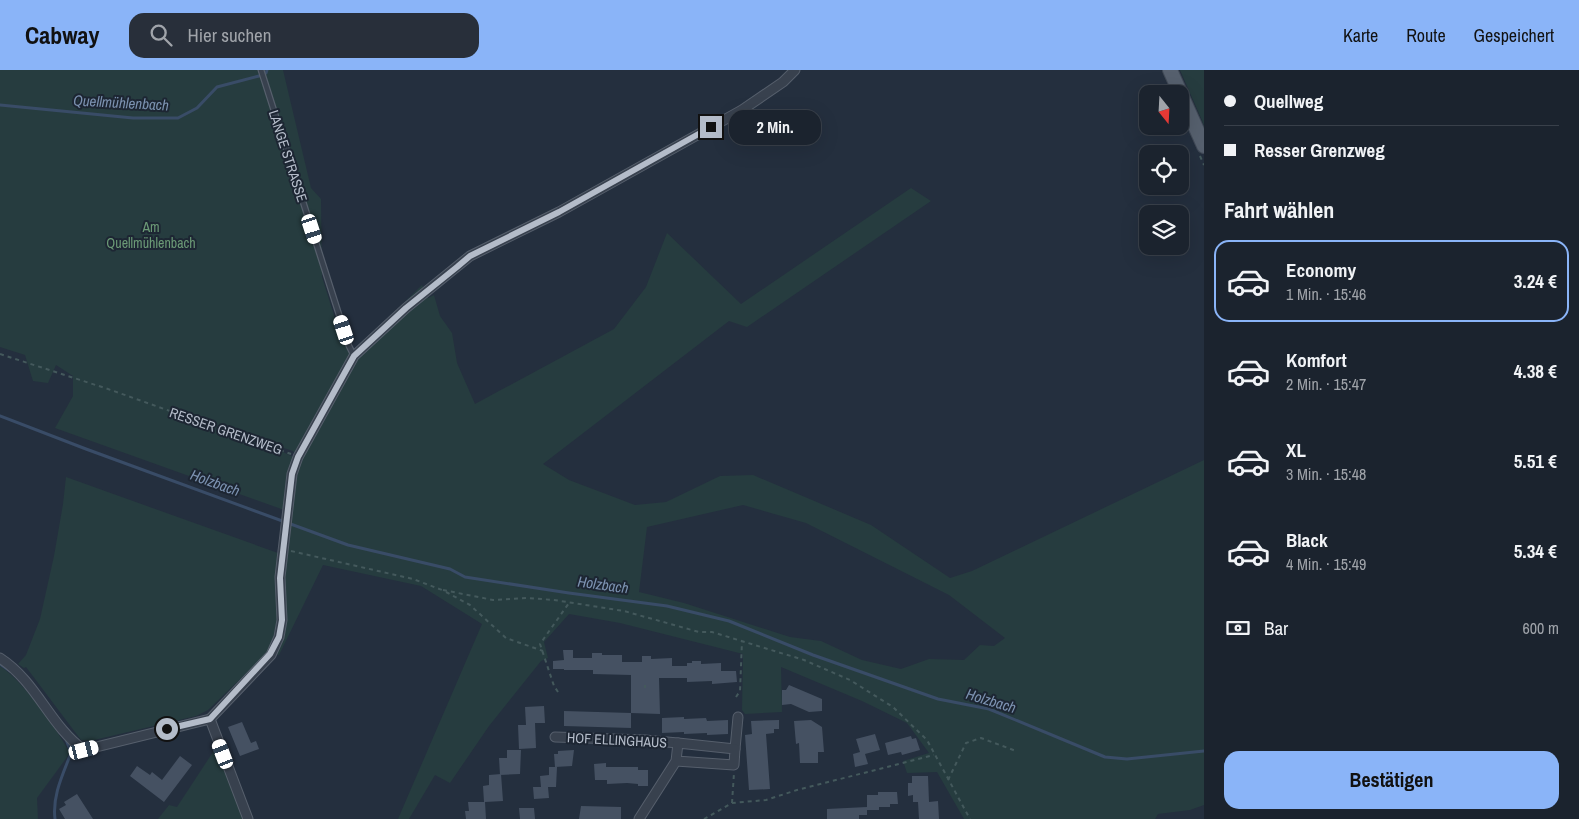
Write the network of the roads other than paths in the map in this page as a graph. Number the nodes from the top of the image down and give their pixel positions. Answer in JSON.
{"nodes":[{"id":1,"x":261,"y":70,"type":"edge"},
{"id":2,"x":795,"y":70,"type":"edge"},
{"id":3,"x":1170,"y":70,"type":"edge"},
{"id":4,"x":1204,"y":146,"type":"edge"},
{"id":5,"x":354,"y":356,"type":"junction"},
{"id":6,"x":0,"y":658,"type":"edge"},
{"id":7,"x":738,"y":717,"type":"dead end"},
{"id":8,"x":210,"y":719,"type":"junction"},
{"id":9,"x":555,"y":737,"type":"dead end"},
{"id":10,"x":678,"y":743,"type":"junction"},
{"id":11,"x":735,"y":749,"type":"junction"},
{"id":12,"x":676,"y":761,"type":"junction"},
{"id":13,"x":248,"y":819,"type":"edge"},
{"id":14,"x":639,"y":819,"type":"edge"}],
"edges":[{"from":1,"to":5,"type":"lane","name":"LANGE STRASSE"},
{"from":2,"to":5,"type":"street","name":"RESSER GRENZWEG"},
{"from":3,"to":4,"type":"main road"},
{"from":5,"to":8,"type":"street","name":"RESSER GRENZWEG"},
{"from":6,"to":8,"type":"street"},
{"from":7,"to":11,"type":"street"},
{"from":8,"to":13,"type":"street"},
{"from":9,"to":10,"type":"street","name":"HOF ELLINGHAUS"},
{"from":10,"to":11,"type":"street","name":"HOF ELLINGHAUS"},
{"from":10,"to":12,"type":"street","name":"HOF ELLINGHAUS"},
{"from":11,"to":12,"type":"street","name":"HOF ELLINGHAUS"},
{"from":12,"to":14,"type":"street","name":"HOF ELLINGHAUS"}]}
